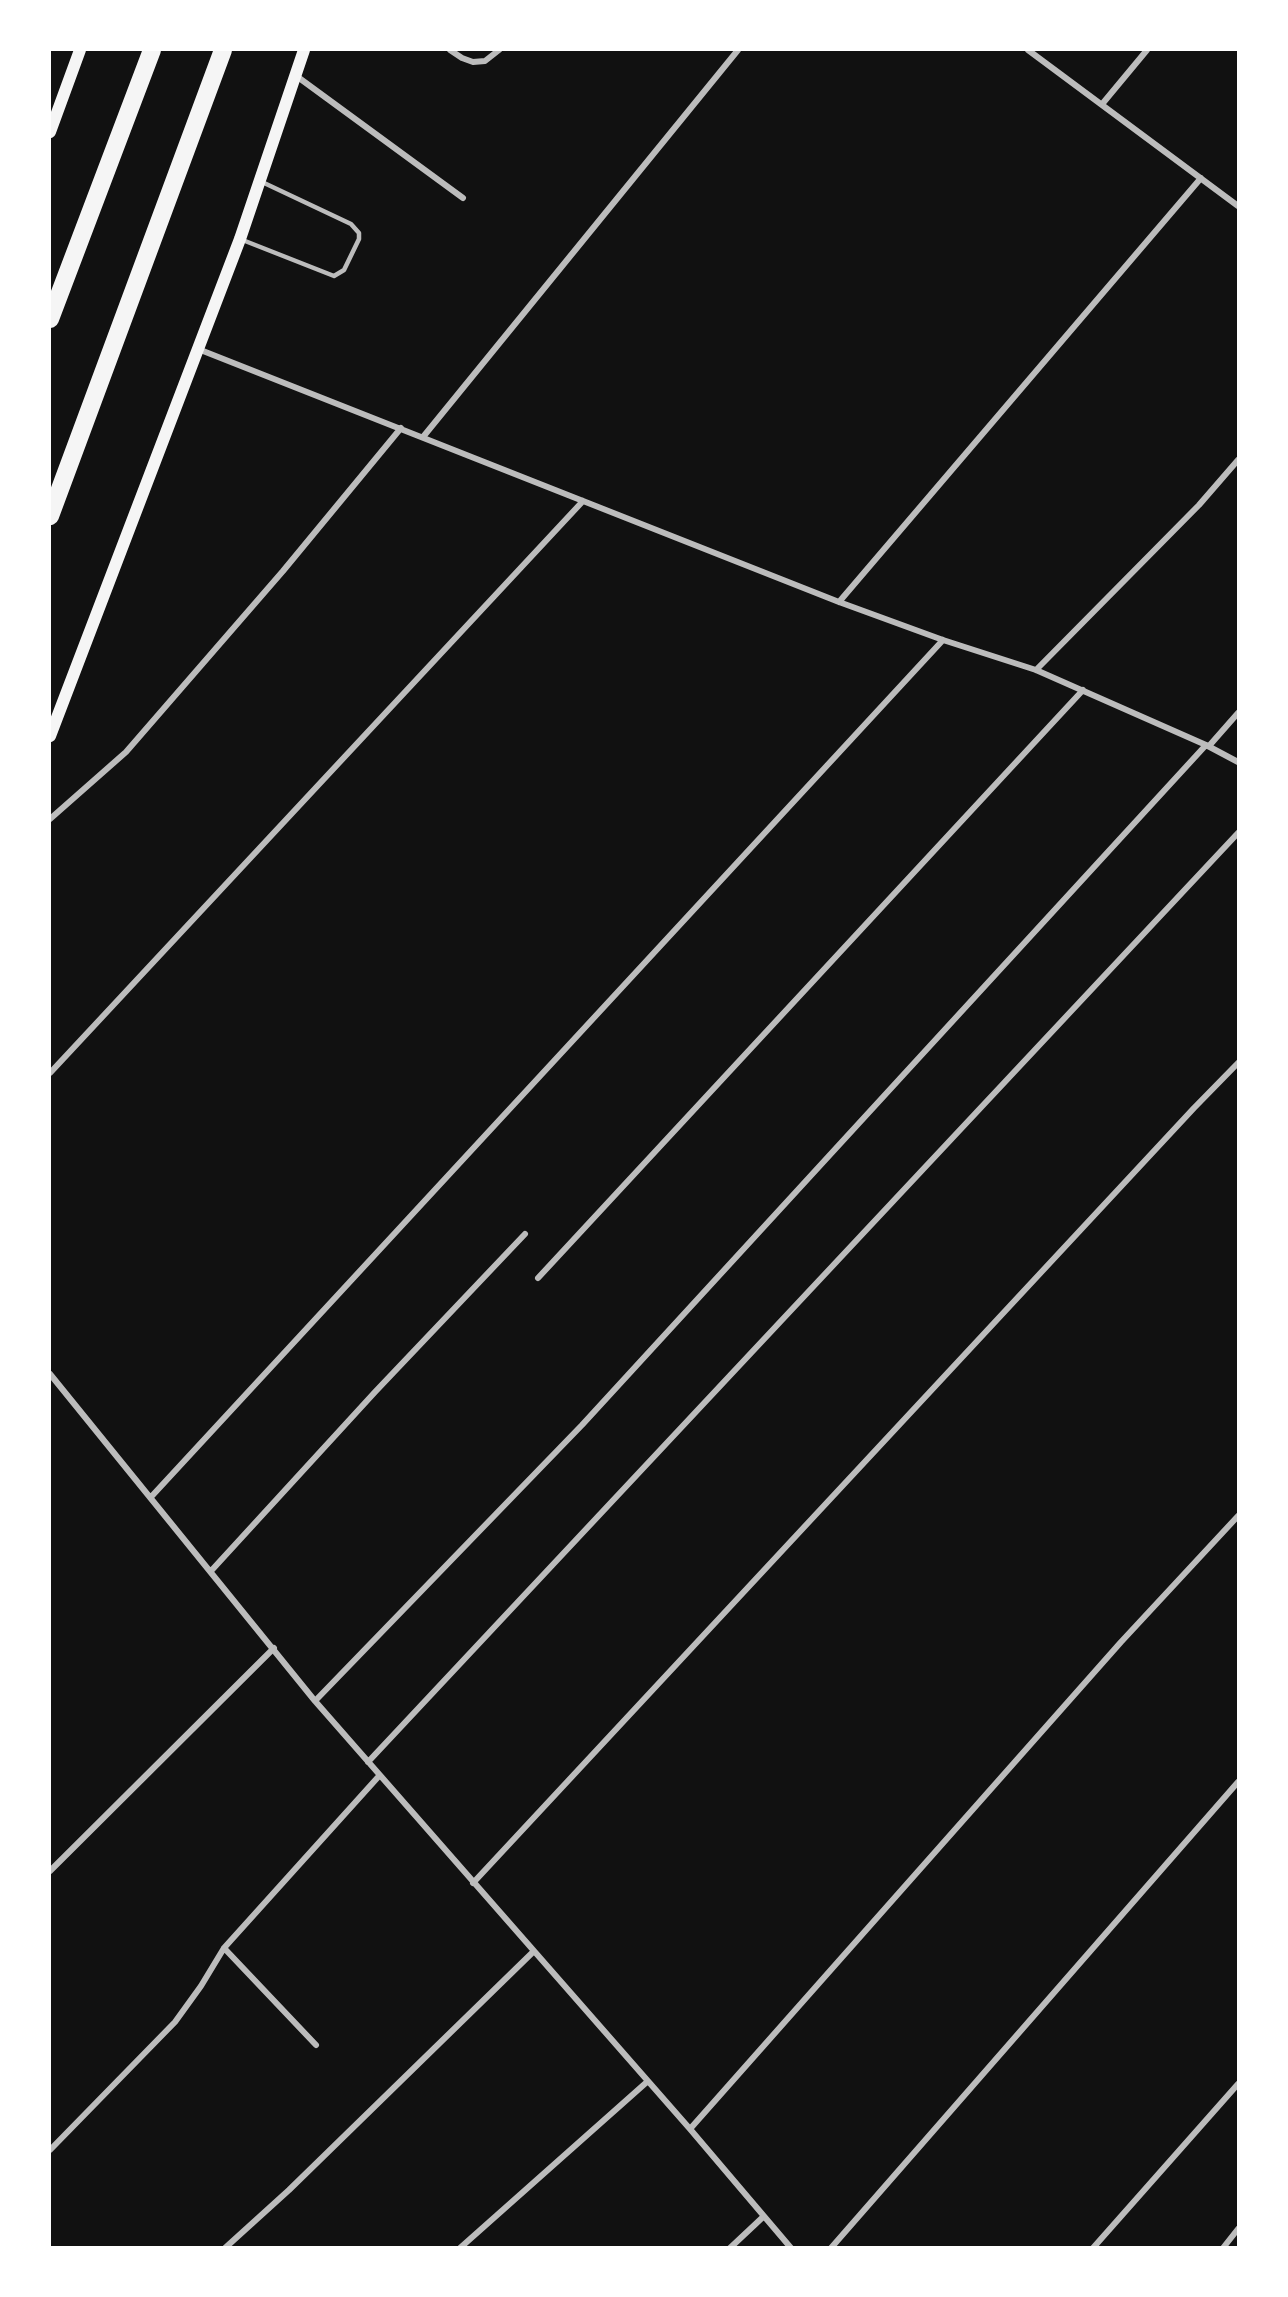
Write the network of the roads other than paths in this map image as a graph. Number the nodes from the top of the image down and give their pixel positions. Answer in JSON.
{"nodes":[{"id":1,"x":80,"y":50,"type":"edge"},
{"id":2,"x":152,"y":50,"type":"edge"},
{"id":3,"x":223,"y":50,"type":"edge"},
{"id":4,"x":304,"y":50,"type":"edge"},
{"id":5,"x":450,"y":50,"type":"edge"},
{"id":6,"x":499,"y":50,"type":"edge"},
{"id":7,"x":738,"y":50,"type":"edge"},
{"id":8,"x":1028,"y":50,"type":"edge"},
{"id":9,"x":1147,"y":50,"type":"edge"},
{"id":10,"x":295,"y":75,"type":"junction"},
{"id":11,"x":1103,"y":104,"type":"junction"},
{"id":12,"x":50,"y":132,"type":"edge"},
{"id":13,"x":1201,"y":178,"type":"junction"},
{"id":14,"x":260,"y":181,"type":"junction"},
{"id":15,"x":463,"y":198,"type":"dead end"},
{"id":16,"x":1239,"y":206,"type":"edge"},
{"id":17,"x":240,"y":239,"type":"junction"},
{"id":18,"x":50,"y":319,"type":"edge"},
{"id":19,"x":198,"y":349,"type":"junction"},
{"id":20,"x":401,"y":428,"type":"junction"},
{"id":21,"x":423,"y":437,"type":"junction"},
{"id":22,"x":1239,"y":460,"type":"edge"},
{"id":23,"x":583,"y":501,"type":"junction"},
{"id":24,"x":50,"y":516,"type":"edge"},
{"id":25,"x":839,"y":602,"type":"junction"},
{"id":26,"x":943,"y":640,"type":"junction"},
{"id":27,"x":1036,"y":670,"type":"junction"},
{"id":28,"x":1083,"y":690,"type":"junction"},
{"id":29,"x":1239,"y":713,"type":"edge"},
{"id":30,"x":50,"y":736,"type":"edge"},
{"id":31,"x":1208,"y":746,"type":"junction"},
{"id":32,"x":1239,"y":762,"type":"edge"},
{"id":33,"x":50,"y":819,"type":"edge"},
{"id":34,"x":1239,"y":833,"type":"edge"},
{"id":35,"x":1239,"y":1063,"type":"edge"},
{"id":36,"x":50,"y":1073,"type":"edge"},
{"id":37,"x":525,"y":1234,"type":"dead end"},
{"id":38,"x":538,"y":1278,"type":"dead end"},
{"id":39,"x":50,"y":1374,"type":"edge"},
{"id":40,"x":151,"y":1497,"type":"junction"},
{"id":41,"x":1239,"y":1516,"type":"edge"},
{"id":42,"x":211,"y":1571,"type":"junction"},
{"id":43,"x":274,"y":1648,"type":"junction"},
{"id":44,"x":315,"y":1701,"type":"junction"},
{"id":45,"x":368,"y":1762,"type":"junction"},
{"id":46,"x":379,"y":1776,"type":"junction"},
{"id":47,"x":1239,"y":1782,"type":"edge"},
{"id":48,"x":50,"y":1870,"type":"edge"},
{"id":49,"x":473,"y":1883,"type":"junction"},
{"id":50,"x":224,"y":1948,"type":"junction"},
{"id":51,"x":533,"y":1952,"type":"junction"},
{"id":52,"x":316,"y":2045,"type":"dead end"},
{"id":53,"x":648,"y":2081,"type":"junction"},
{"id":54,"x":1239,"y":2084,"type":"edge"},
{"id":55,"x":690,"y":2129,"type":"junction"},
{"id":56,"x":50,"y":2150,"type":"edge"},
{"id":57,"x":764,"y":2217,"type":"junction"},
{"id":58,"x":1239,"y":2229,"type":"edge"},
{"id":59,"x":225,"y":2247,"type":"edge"},
{"id":60,"x":460,"y":2247,"type":"edge"},
{"id":61,"x":730,"y":2247,"type":"edge"},
{"id":62,"x":791,"y":2247,"type":"edge"},
{"id":63,"x":831,"y":2247,"type":"edge"},
{"id":64,"x":1093,"y":2247,"type":"edge"},
{"id":65,"x":1223,"y":2247,"type":"edge"}],
"edges":[{"from":1,"to":12,"type":"main road"},
{"from":2,"to":18,"type":"highway"},
{"from":3,"to":24,"type":"highway"},
{"from":4,"to":10,"type":"main road"},
{"from":5,"to":6,"type":"street"},
{"from":7,"to":21,"type":"street"},
{"from":8,"to":11,"type":"street"},
{"from":9,"to":11,"type":"street"},
{"from":10,"to":14,"type":"main road"},
{"from":10,"to":15,"type":"street"},
{"from":11,"to":13,"type":"street"},
{"from":13,"to":16,"type":"street"},
{"from":13,"to":25,"type":"street"},
{"from":14,"to":17,"type":"main road"},
{"from":14,"to":17,"type":"lane"},
{"from":17,"to":19,"type":"main road"},
{"from":19,"to":20,"type":"street"},
{"from":19,"to":30,"type":"main road"},
{"from":20,"to":21,"type":"street"},
{"from":20,"to":33,"type":"street"},
{"from":21,"to":23,"type":"street"},
{"from":22,"to":27,"type":"street"},
{"from":23,"to":25,"type":"street"},
{"from":23,"to":36,"type":"street"},
{"from":25,"to":26,"type":"street"},
{"from":26,"to":27,"type":"street"},
{"from":26,"to":40,"type":"street"},
{"from":27,"to":28,"type":"street"},
{"from":28,"to":31,"type":"street"},
{"from":28,"to":38,"type":"street"},
{"from":29,"to":31,"type":"street"},
{"from":31,"to":32,"type":"street"},
{"from":31,"to":44,"type":"street"},
{"from":34,"to":45,"type":"street"},
{"from":35,"to":49,"type":"street"},
{"from":37,"to":42,"type":"street"},
{"from":39,"to":40,"type":"street"},
{"from":40,"to":42,"type":"street"},
{"from":41,"to":55,"type":"street"},
{"from":42,"to":43,"type":"street"},
{"from":43,"to":44,"type":"street"},
{"from":43,"to":48,"type":"street"},
{"from":44,"to":45,"type":"street"},
{"from":45,"to":46,"type":"street"},
{"from":46,"to":49,"type":"street"},
{"from":46,"to":50,"type":"street"},
{"from":47,"to":63,"type":"street"},
{"from":49,"to":51,"type":"street"},
{"from":50,"to":52,"type":"street"},
{"from":50,"to":56,"type":"street"},
{"from":51,"to":53,"type":"street"},
{"from":51,"to":59,"type":"street"},
{"from":53,"to":55,"type":"street"},
{"from":53,"to":60,"type":"street"},
{"from":54,"to":64,"type":"street"},
{"from":55,"to":57,"type":"street"},
{"from":57,"to":61,"type":"street"},
{"from":57,"to":62,"type":"street"},
{"from":58,"to":65,"type":"street"}]}
